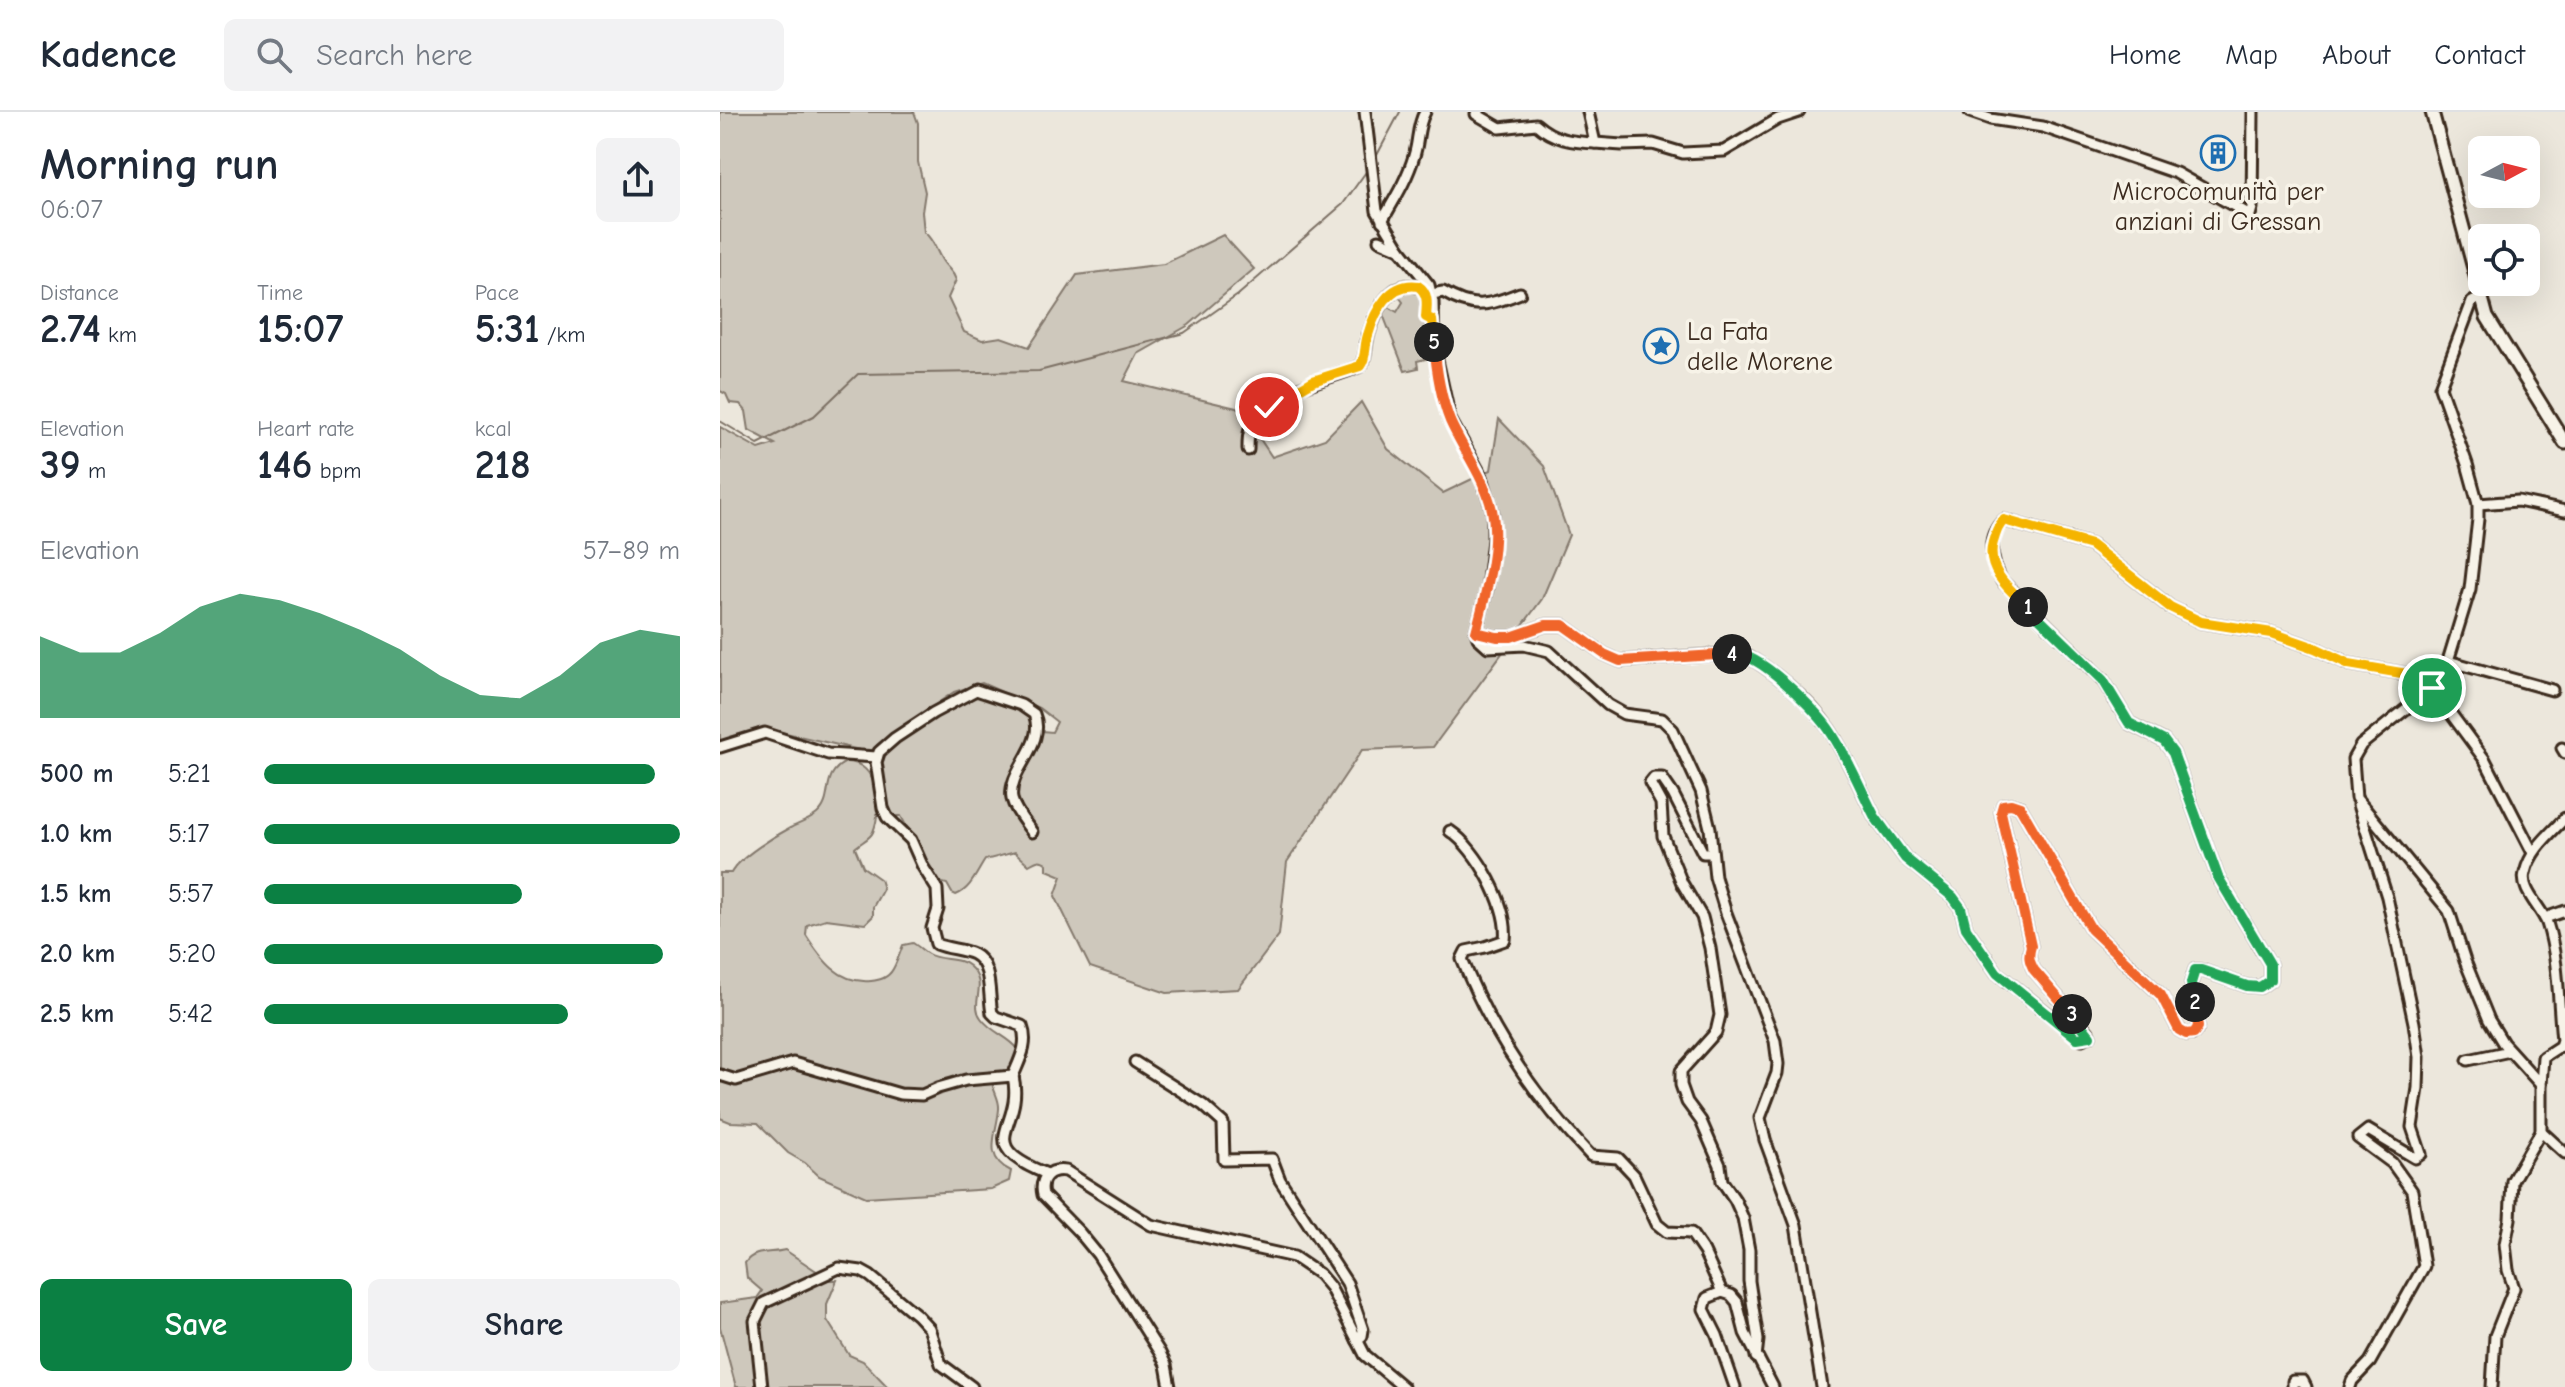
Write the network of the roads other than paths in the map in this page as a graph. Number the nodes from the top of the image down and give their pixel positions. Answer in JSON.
{"nodes":[{"id":1,"x":1365,"y":112,"type":"edge"},
{"id":2,"x":1425,"y":112,"type":"edge"},
{"id":3,"x":1588,"y":112,"type":"edge"},
{"id":4,"x":1799,"y":112,"type":"edge"},
{"id":5,"x":1970,"y":112,"type":"edge"},
{"id":6,"x":2253,"y":112,"type":"edge"},
{"id":7,"x":2432,"y":112,"type":"edge"},
{"id":8,"x":1477,"y":113,"type":"edge"},
{"id":9,"x":1595,"y":143,"type":"junction"},
{"id":10,"x":1382,"y":221,"type":"junction"},
{"id":11,"x":1379,"y":240,"type":"dead end"},
{"id":12,"x":1400,"y":249,"type":"junction"},
{"id":13,"x":1520,"y":293,"type":"dead end"},
{"id":14,"x":1432,"y":294,"type":"junction"},
{"id":15,"x":2480,"y":298,"type":"junction"},
{"id":16,"x":1432,"y":320,"type":"junction"},
{"id":17,"x":2565,"y":443,"type":"edge"},
{"id":18,"x":1248,"y":450,"type":"dead end"},
{"id":19,"x":2478,"y":504,"type":"junction"},
{"id":20,"x":2565,"y":511,"type":"edge"},
{"id":21,"x":1476,"y":632,"type":"junction"},
{"id":22,"x":2448,"y":661,"type":"junction"},
{"id":23,"x":2432,"y":688,"type":"junction"},
{"id":24,"x":2552,"y":690,"type":"dead end"},
{"id":25,"x":720,"y":747,"type":"edge"},
{"id":26,"x":877,"y":757,"type":"junction"},
{"id":27,"x":2356,"y":798,"type":"junction"},
{"id":28,"x":2565,"y":818,"type":"edge"},
{"id":29,"x":1450,"y":831,"type":"dead end"},
{"id":30,"x":1032,"y":832,"type":"dead end"},
{"id":31,"x":1712,"y":853,"type":"junction"},
{"id":32,"x":2533,"y":853,"type":"junction"},
{"id":33,"x":2565,"y":911,"type":"edge"},
{"id":34,"x":2545,"y":918,"type":"junction"},
{"id":35,"x":2562,"y":1013,"type":"edge"},
{"id":36,"x":2510,"y":1051,"type":"junction"},
{"id":37,"x":2468,"y":1060,"type":"dead end"},
{"id":38,"x":1135,"y":1062,"type":"dead end"},
{"id":39,"x":720,"y":1075,"type":"edge"},
{"id":40,"x":1013,"y":1076,"type":"junction"},
{"id":41,"x":2541,"y":1085,"type":"junction"},
{"id":42,"x":2541,"y":1131,"type":"junction"},
{"id":43,"x":2565,"y":1153,"type":"edge"},
{"id":44,"x":1047,"y":1174,"type":"junction"},
{"id":45,"x":1722,"y":1292,"type":"junction"},
{"id":46,"x":1357,"y":1340,"type":"junction"},
{"id":47,"x":1756,"y":1357,"type":"junction"},
{"id":48,"x":762,"y":1387,"type":"edge"},
{"id":49,"x":972,"y":1387,"type":"edge"},
{"id":50,"x":1170,"y":1387,"type":"edge"},
{"id":51,"x":1403,"y":1387,"type":"edge"},
{"id":52,"x":1735,"y":1387,"type":"edge"},
{"id":53,"x":1773,"y":1387,"type":"edge"},
{"id":54,"x":1822,"y":1387,"type":"edge"},
{"id":55,"x":2293,"y":1387,"type":"edge"},
{"id":56,"x":2306,"y":1387,"type":"edge"},
{"id":57,"x":2350,"y":1387,"type":"edge"},
{"id":58,"x":2492,"y":1387,"type":"edge"}],
"edges":[{"from":1,"to":10,"type":"street"},
{"from":2,"to":10,"type":"street"},
{"from":3,"to":9,"type":"street"},
{"from":4,"to":9,"type":"street"},
{"from":5,"to":6,"type":"street"},
{"from":7,"to":15,"type":"main road"},
{"from":8,"to":9,"type":"street"},
{"from":10,"to":12,"type":"street"},
{"from":11,"to":12,"type":"street"},
{"from":12,"to":14,"type":"street"},
{"from":13,"to":14,"type":"street"},
{"from":14,"to":16,"type":"street"},
{"from":15,"to":17,"type":"main road"},
{"from":15,"to":19,"type":"street"},
{"from":16,"to":18,"type":"street"},
{"from":16,"to":21,"type":"street"},
{"from":19,"to":20,"type":"street"},
{"from":19,"to":22,"type":"street"},
{"from":21,"to":23,"type":"street"},
{"from":21,"to":31,"type":"street"},
{"from":22,"to":23,"type":"street"},
{"from":22,"to":24,"type":"street"},
{"from":23,"to":27,"type":"street"},
{"from":23,"to":32,"type":"street"},
{"from":25,"to":26,"type":"street"},
{"from":26,"to":30,"type":"street"},
{"from":26,"to":40,"type":"street"},
{"from":27,"to":36,"type":"street"},
{"from":27,"to":57,"type":"street"},
{"from":28,"to":32,"type":"street"},
{"from":29,"to":45,"type":"street"},
{"from":31,"to":47,"type":"street"},
{"from":31,"to":54,"type":"street"},
{"from":32,"to":34,"type":"street"},
{"from":33,"to":34,"type":"street"},
{"from":34,"to":35,"type":"street"},
{"from":35,"to":41,"type":"street"},
{"from":36,"to":37,"type":"street"},
{"from":36,"to":41,"type":"street"},
{"from":38,"to":46,"type":"street"},
{"from":39,"to":40,"type":"street"},
{"from":40,"to":44,"type":"street"},
{"from":41,"to":42,"type":"street"},
{"from":42,"to":43,"type":"street"},
{"from":42,"to":58,"type":"street"},
{"from":44,"to":46,"type":"street"},
{"from":44,"to":50,"type":"street"},
{"from":45,"to":47,"type":"street"},
{"from":45,"to":52,"type":"street"},
{"from":46,"to":51,"type":"street"},
{"from":47,"to":53,"type":"street"},
{"from":48,"to":49,"type":"street"},
{"from":55,"to":56,"type":"street"}]}
